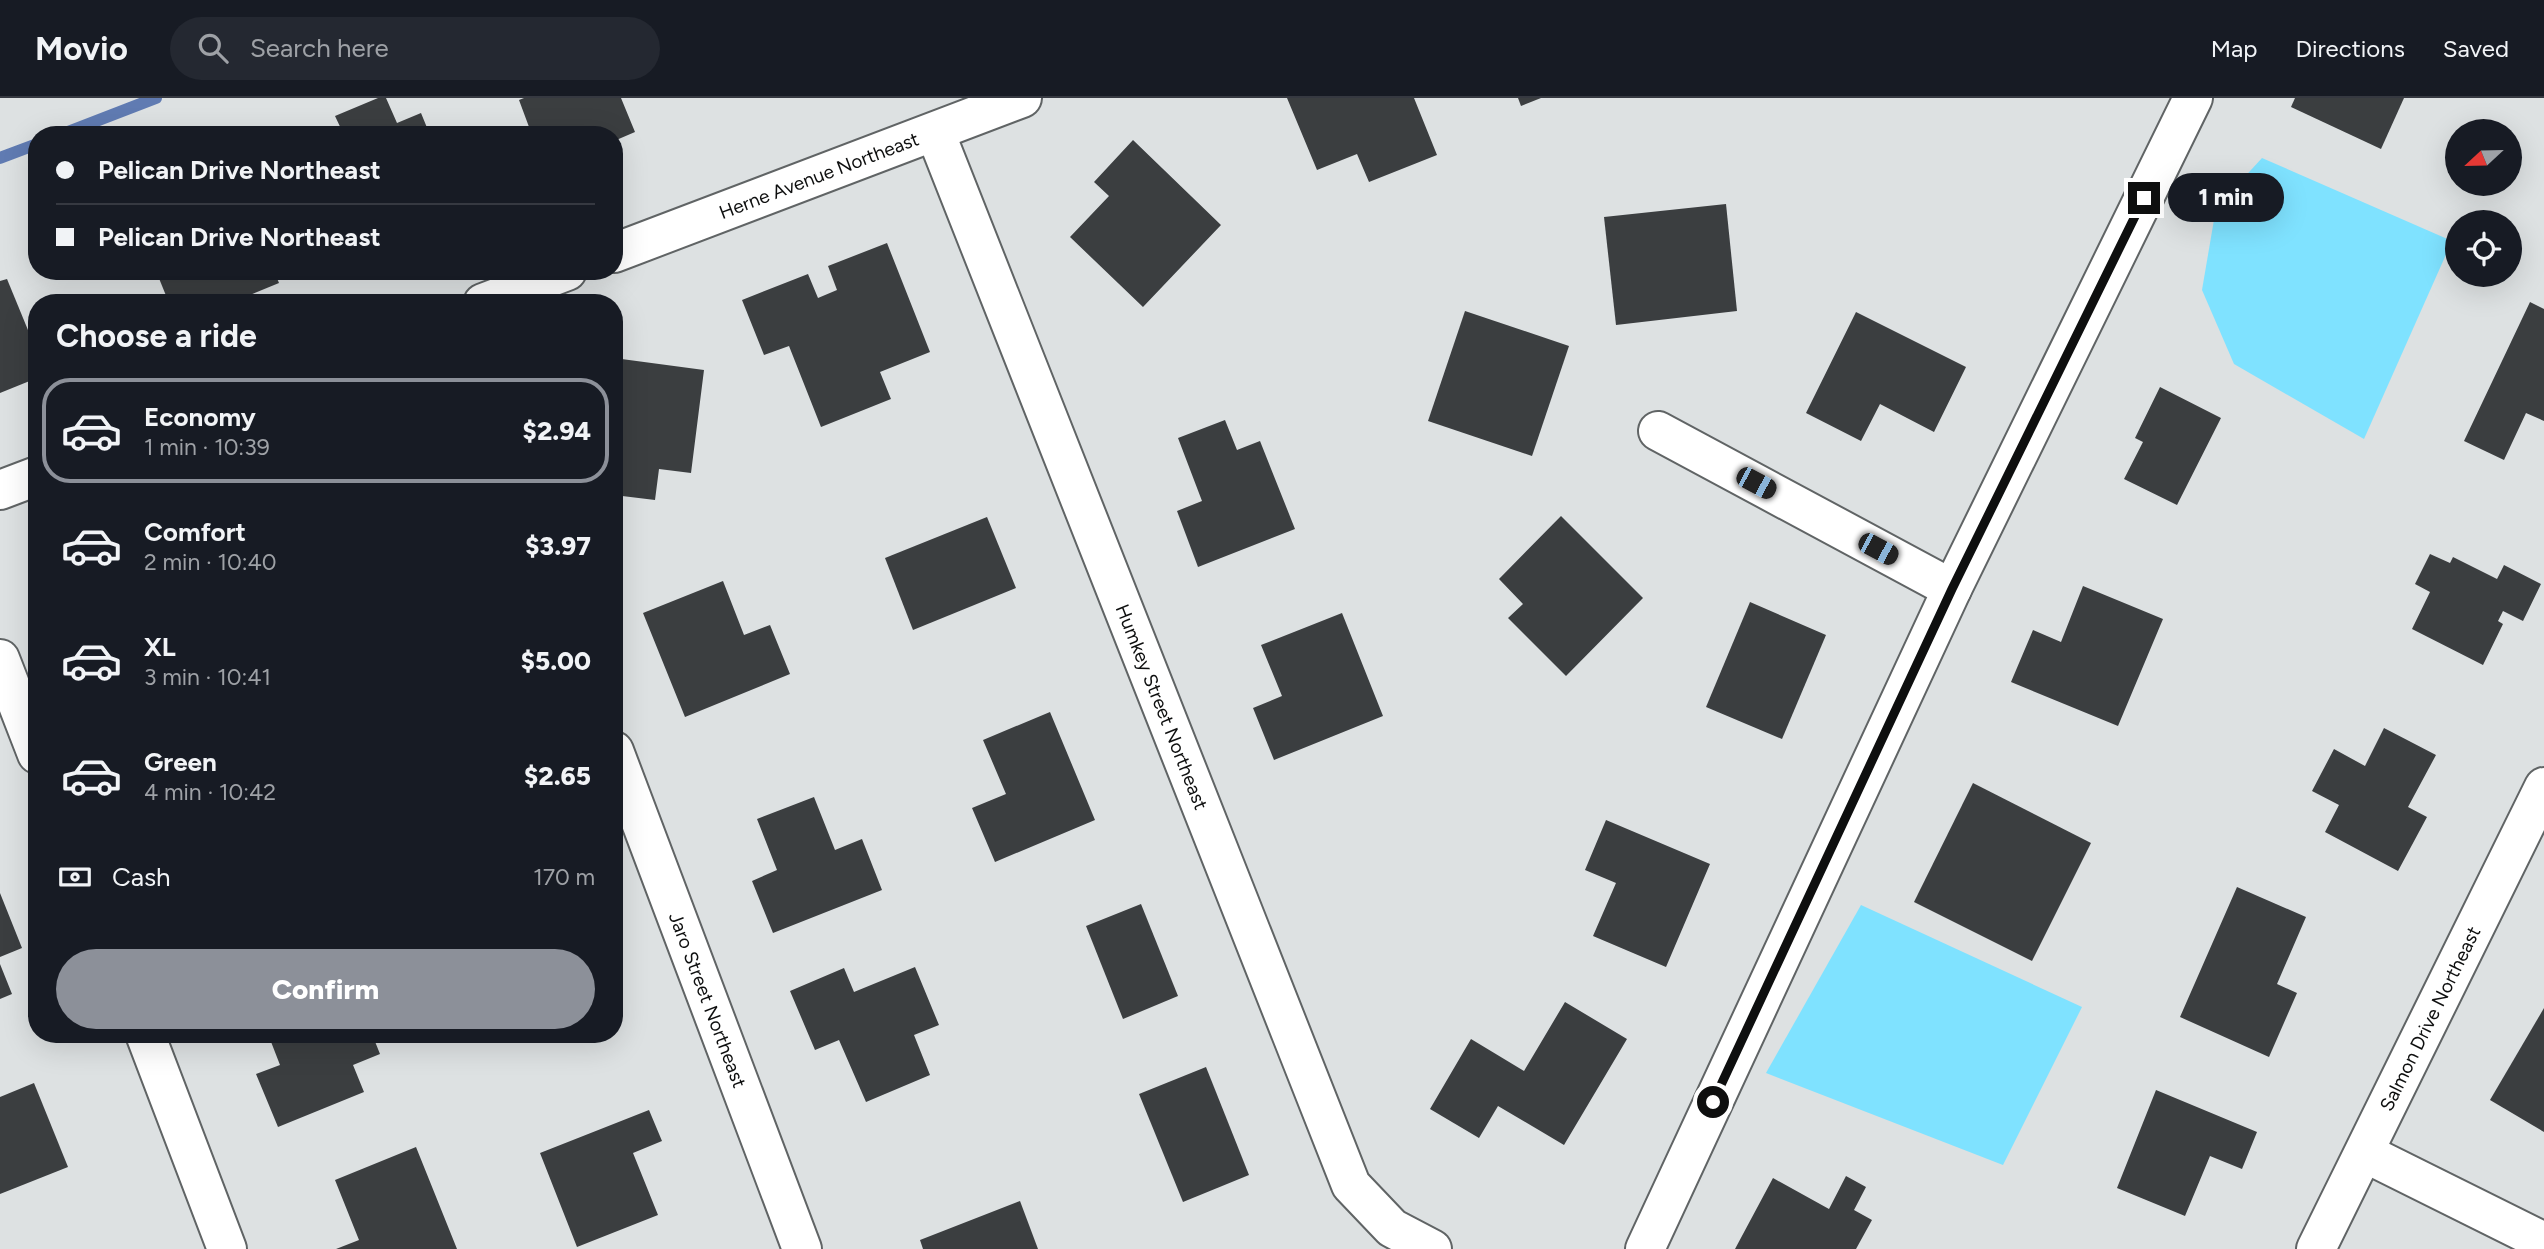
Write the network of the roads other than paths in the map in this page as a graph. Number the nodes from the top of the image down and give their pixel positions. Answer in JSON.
{"nodes":[{"id":1,"x":1022,"y":98,"type":"edge"},
{"id":2,"x":2193,"y":98,"type":"edge"},
{"id":3,"x":934,"y":132,"type":"junction"},
{"id":4,"x":623,"y":250,"type":"edge"},
{"id":5,"x":543,"y":280,"type":"edge"},
{"id":6,"x":507,"y":294,"type":"edge"},
{"id":7,"x":1658,"y":431,"type":"dead end"},
{"id":8,"x":28,"y":479,"type":"edge"},
{"id":9,"x":0,"y":490,"type":"edge"},
{"id":10,"x":1952,"y":589,"type":"junction"},
{"id":11,"x":0,"y":659,"type":"edge"},
{"id":12,"x":28,"y":731,"type":"edge"},
{"id":13,"x":623,"y":775,"type":"edge"},
{"id":14,"x":2544,"y":787,"type":"edge"},
{"id":15,"x":148,"y":1043,"type":"edge"},
{"id":16,"x":2365,"y":1153,"type":"junction"},
{"id":17,"x":2544,"y":1242,"type":"edge"},
{"id":18,"x":227,"y":1249,"type":"edge"},
{"id":19,"x":802,"y":1249,"type":"edge"},
{"id":20,"x":1432,"y":1249,"type":"edge"},
{"id":21,"x":1645,"y":1249,"type":"edge"},
{"id":22,"x":2316,"y":1249,"type":"edge"}],
"edges":[{"from":1,"to":3,"type":"street","name":"Herne Avenue Northeast"},
{"from":2,"to":10,"type":"street"},
{"from":3,"to":4,"type":"street","name":"Herne Avenue Northeast"},
{"from":3,"to":20,"type":"street","name":"Humkey Street Northeast"},
{"from":5,"to":6,"type":"street"},
{"from":7,"to":10,"type":"street"},
{"from":8,"to":9,"type":"street"},
{"from":10,"to":21,"type":"street"},
{"from":11,"to":12,"type":"street"},
{"from":13,"to":19,"type":"street","name":"Jaro Street Northeast"},
{"from":14,"to":16,"type":"street","name":"Salmon Drive Northeast"},
{"from":15,"to":18,"type":"street"},
{"from":16,"to":17,"type":"street"},
{"from":16,"to":22,"type":"street","name":"Salmon Drive Northeast"}]}
